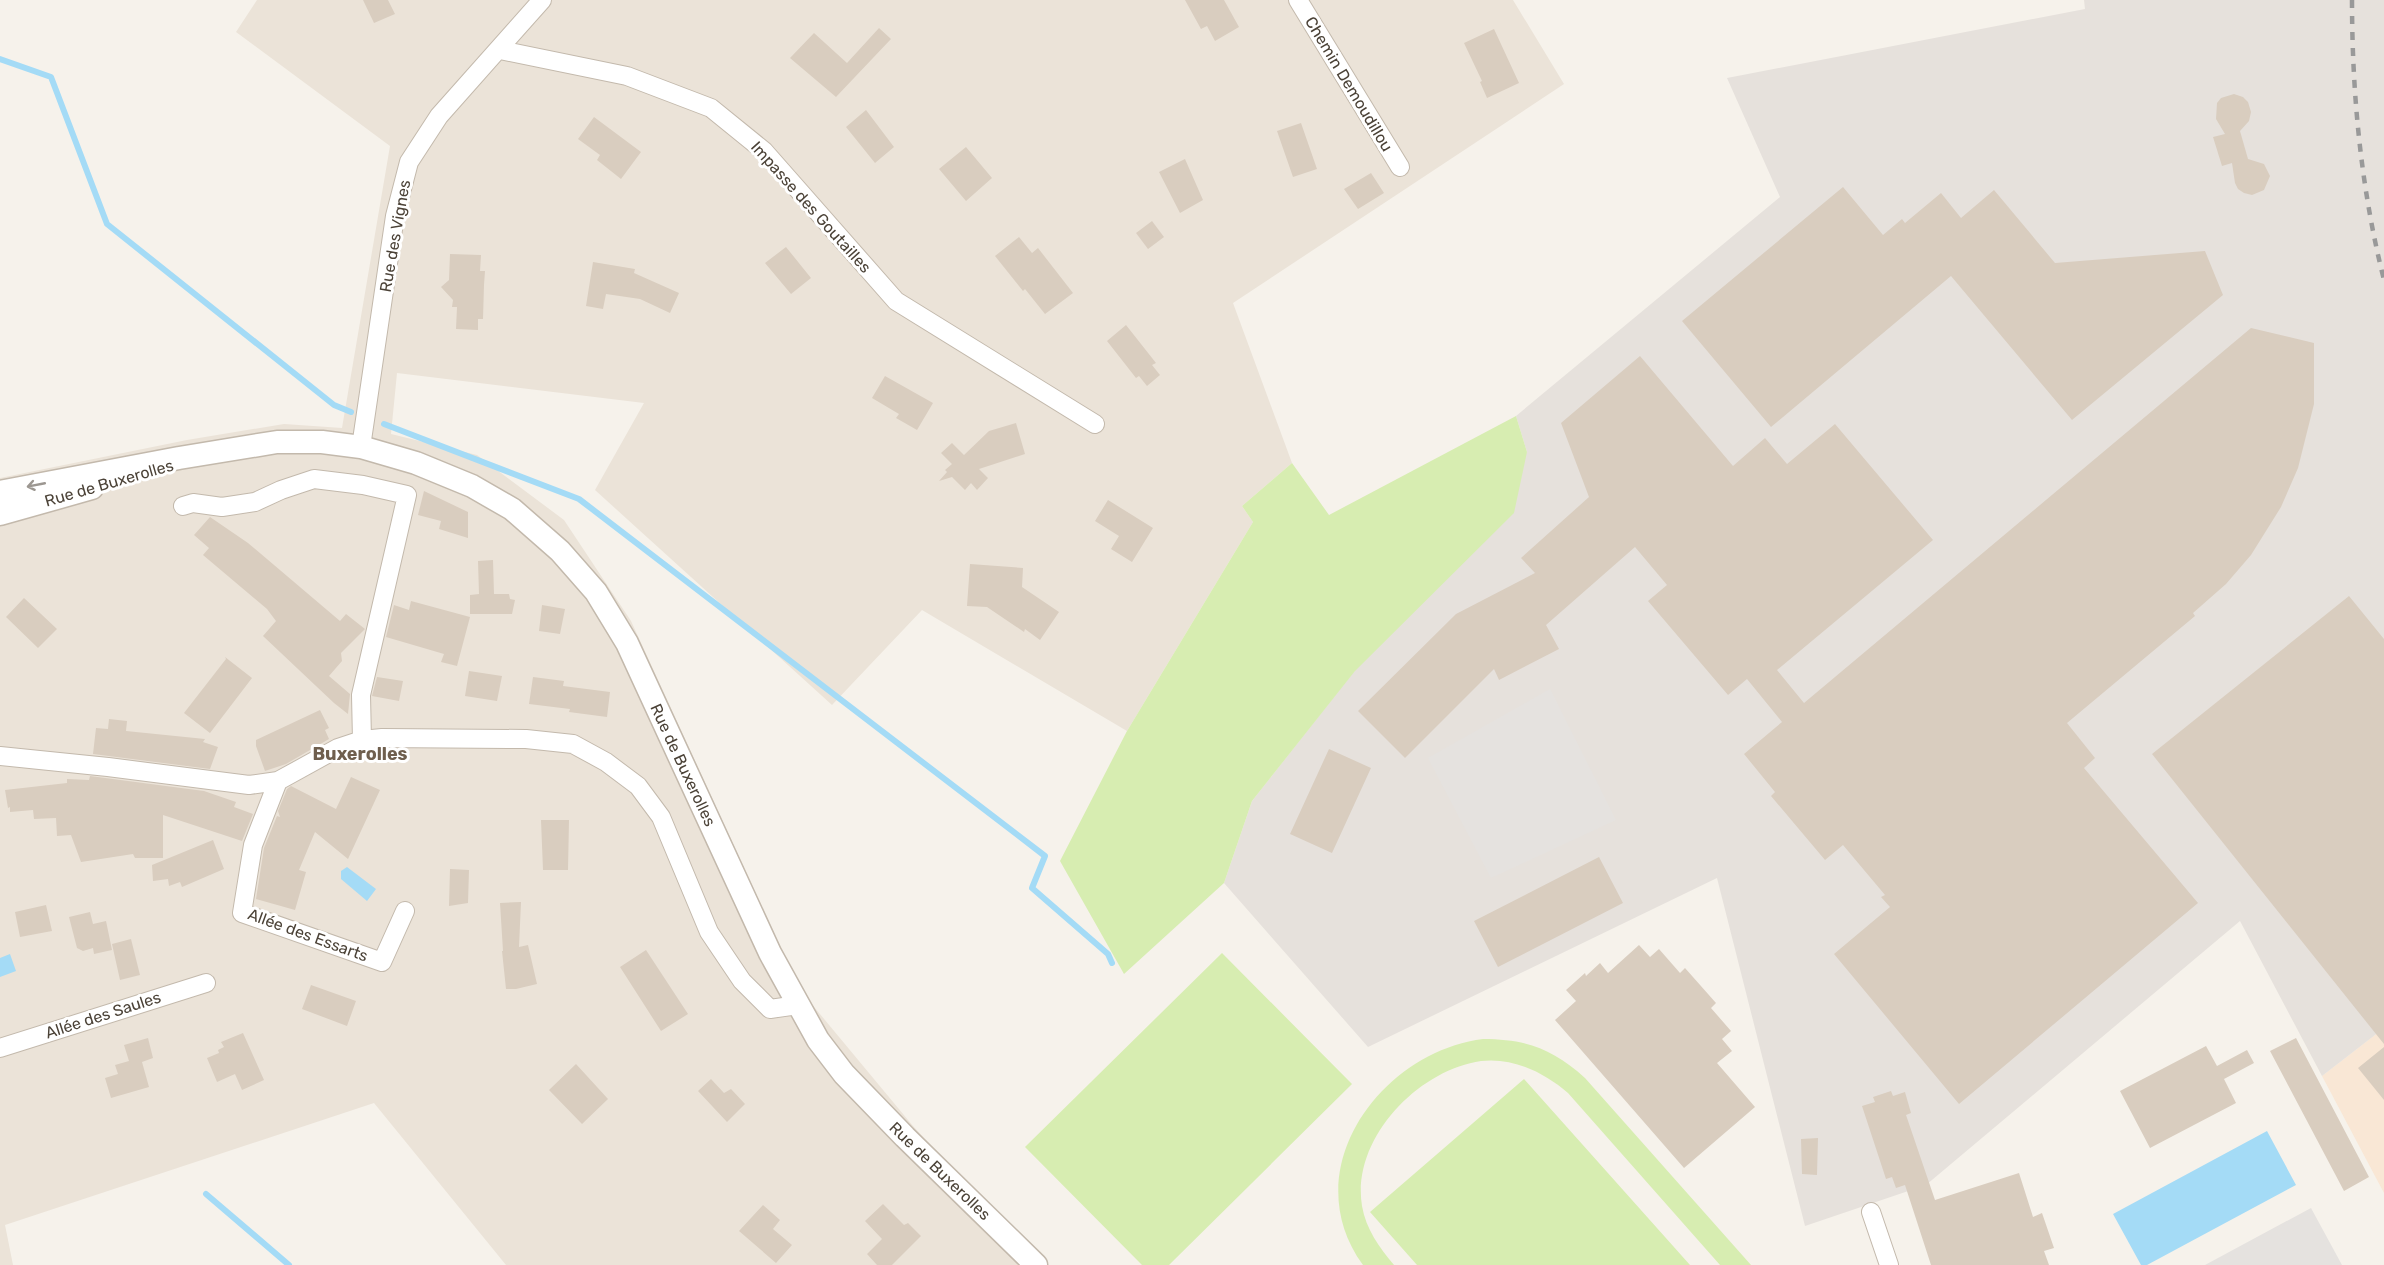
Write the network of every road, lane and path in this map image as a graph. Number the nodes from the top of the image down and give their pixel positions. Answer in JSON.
{"nodes":[{"id":1,"x":542,"y":0,"type":"edge"},
{"id":2,"x":1298,"y":0,"type":"edge"},
{"id":3,"x":500,"y":50,"type":"junction"},
{"id":4,"x":1400,"y":168,"type":"dead end"},
{"id":5,"x":1095,"y":424,"type":"dead end"},
{"id":6,"x":362,"y":447,"type":"junction"},
{"id":7,"x":218,"y":452,"type":"junction"},
{"id":8,"x":0,"y":492,"type":"edge"},
{"id":9,"x":183,"y":506,"type":"dead end"},
{"id":10,"x":0,"y":514,"type":"edge"},
{"id":11,"x":362,"y":740,"type":"junction"},
{"id":12,"x":0,"y":756,"type":"edge"},
{"id":13,"x":278,"y":781,"type":"junction"},
{"id":14,"x":405,"y":910,"type":"dead end"},
{"id":15,"x":206,"y":982,"type":"dead end"},
{"id":16,"x":798,"y":1005,"type":"junction"},
{"id":17,"x":0,"y":1048,"type":"edge"},
{"id":18,"x":1871,"y":1212,"type":"dead end"},
{"id":19,"x":1036,"y":1265,"type":"edge"},
{"id":20,"x":1889,"y":1265,"type":"edge"}],
"edges":[{"from":1,"to":3,"type":"street","name":"Rue des Vignes"},
{"from":2,"to":4,"type":"street","name":"Chemin Demoudillou"},
{"from":3,"to":5,"type":"street","name":"Impasse des Goutailles"},
{"from":3,"to":6,"type":"street","name":"Rue des Vignes"},
{"from":6,"to":7,"type":"street","name":"Rue de Buxerolles"},
{"from":6,"to":16,"type":"street","name":"Rue de Buxerolles"},
{"from":7,"to":8,"type":"street","name":"Rue de Buxerolles","one_way":true},
{"from":7,"to":10,"type":"street","name":"Rue de Buxerolles"},
{"from":9,"to":11,"type":"street"},
{"from":11,"to":13,"type":"street"},
{"from":11,"to":16,"type":"street"},
{"from":12,"to":13,"type":"street"},
{"from":13,"to":14,"type":"street","name":"Allée des Essarts"},
{"from":15,"to":17,"type":"street","name":"Allée des Saules"},
{"from":16,"to":19,"type":"street","name":"Rue de Buxerolles"},
{"from":18,"to":20,"type":"street"}]}
